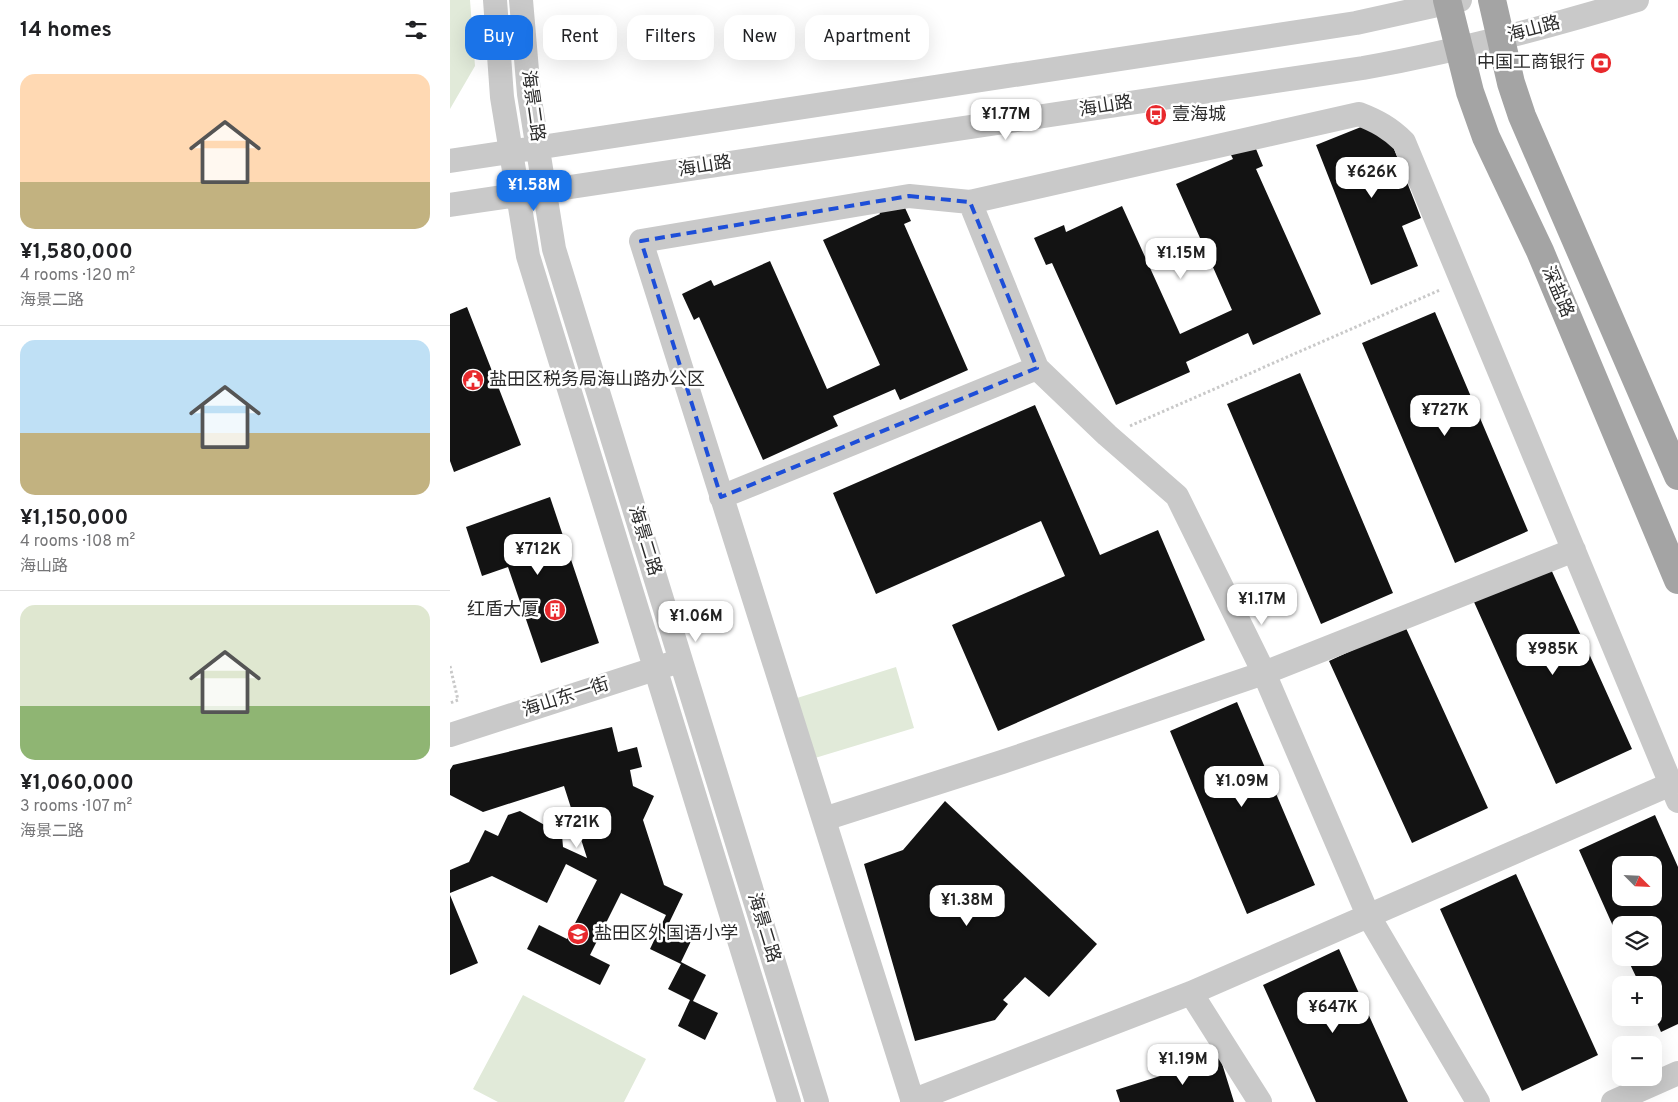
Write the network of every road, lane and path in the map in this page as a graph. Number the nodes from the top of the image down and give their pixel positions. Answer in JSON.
{"nodes":[{"id":1,"x":494,"y":0,"type":"edge"},
{"id":2,"x":521,"y":0,"type":"edge"},
{"id":3,"x":1492,"y":0,"type":"edge"},
{"id":4,"x":1637,"y":0,"type":"edge"},
{"id":5,"x":1452,"y":1,"type":"edge"},
{"id":6,"x":1501,"y":39,"type":"junction"},
{"id":7,"x":1460,"y":49,"type":"junction"},
{"id":8,"x":538,"y":148,"type":"junction"},
{"id":9,"x":511,"y":152,"type":"junction"},
{"id":10,"x":450,"y":161,"type":"edge"},
{"id":11,"x":544,"y":191,"type":"junction"},
{"id":12,"x":518,"y":195,"type":"junction"},
{"id":13,"x":970,"y":202,"type":"junction"},
{"id":14,"x":450,"y":205,"type":"edge"},
{"id":15,"x":1461,"y":281,"type":"junction"},
{"id":16,"x":1037,"y":368,"type":"junction"},
{"id":17,"x":1107,"y":435,"type":"junction"},
{"id":18,"x":1678,"y":476,"type":"edge"},
{"id":19,"x":721,"y":497,"type":"junction"},
{"id":20,"x":1574,"y":550,"type":"junction"},
{"id":21,"x":1678,"y":580,"type":"edge"},
{"id":22,"x":681,"y":660,"type":"junction"},
{"id":23,"x":450,"y":666,"type":"edge"},
{"id":24,"x":655,"y":669,"type":"junction"},
{"id":25,"x":1264,"y":673,"type":"junction"},
{"id":26,"x":450,"y":703,"type":"edge"},
{"id":27,"x":450,"y":735,"type":"edge"},
{"id":28,"x":1674,"y":793,"type":"edge"},
{"id":29,"x":824,"y":819,"type":"junction"},
{"id":30,"x":1368,"y":915,"type":"junction"},
{"id":31,"x":1191,"y":993,"type":"junction"},
{"id":32,"x":1678,"y":1073,"type":"edge"},
{"id":33,"x":912,"y":1101,"type":"edge"},
{"id":34,"x":789,"y":1102,"type":"edge"},
{"id":35,"x":817,"y":1102,"type":"edge"},
{"id":36,"x":1260,"y":1102,"type":"edge"},
{"id":37,"x":1478,"y":1102,"type":"edge"},
{"id":38,"x":1613,"y":1102,"type":"edge"}],
"edges":[{"from":1,"to":9,"type":"street","name":"海景二路"},
{"from":2,"to":8,"type":"street","name":"海景二路"},
{"from":3,"to":6,"type":"main road"},
{"from":4,"to":6,"type":"street","name":"海山路"},
{"from":5,"to":7,"type":"main road","name":"深盐路"},
{"from":5,"to":8,"type":"street"},
{"from":6,"to":7,"type":"street","name":"海山路"},
{"from":6,"to":18,"type":"main road"},
{"from":7,"to":11,"type":"street","name":"海山路"},
{"from":7,"to":21,"type":"main road","name":"深盐路"},
{"from":8,"to":9,"type":"street"},
{"from":8,"to":11,"type":"street","name":"海景二路"},
{"from":9,"to":10,"type":"street"},
{"from":9,"to":12,"type":"street","name":"海景二路"},
{"from":11,"to":12,"type":"street","name":"海山路"},
{"from":11,"to":22,"type":"street","name":"海景二路"},
{"from":12,"to":14,"type":"street","name":"海山路"},
{"from":12,"to":24,"type":"street","name":"海景二路"},
{"from":13,"to":15,"type":"street"},
{"from":13,"to":16,"type":"street"},
{"from":13,"to":19,"type":"street"},
{"from":15,"to":17,"type":"path"},
{"from":15,"to":20,"type":"street"},
{"from":16,"to":17,"type":"street"},
{"from":16,"to":19,"type":"street"},
{"from":17,"to":25,"type":"street"},
{"from":19,"to":29,"type":"street"},
{"from":20,"to":25,"type":"street"},
{"from":20,"to":28,"type":"street"},
{"from":22,"to":24,"type":"street","name":"海山东一街"},
{"from":22,"to":35,"type":"street","name":"海景二路"},
{"from":23,"to":26,"type":"path"},
{"from":24,"to":27,"type":"street","name":"海山东一街"},
{"from":24,"to":34,"type":"street","name":"海景二路"},
{"from":25,"to":29,"type":"street"},
{"from":25,"to":30,"type":"street"},
{"from":28,"to":30,"type":"street"},
{"from":29,"to":33,"type":"street"},
{"from":30,"to":31,"type":"street"},
{"from":30,"to":37,"type":"street"},
{"from":31,"to":33,"type":"street"},
{"from":31,"to":36,"type":"street"},
{"from":32,"to":38,"type":"street"}]}
